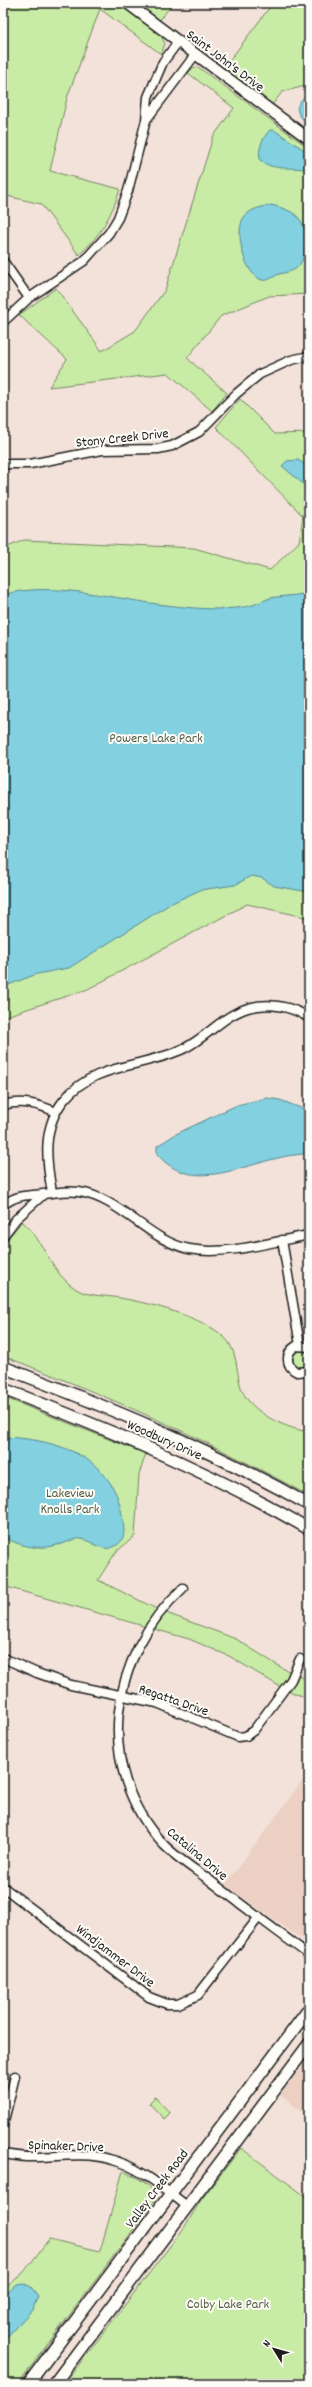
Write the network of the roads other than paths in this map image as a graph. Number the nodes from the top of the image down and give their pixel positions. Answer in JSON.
{"nodes":[{"id":1,"x":127,"y":3,"type":"edge"},
{"id":2,"x":178,"y":42,"type":"junction"},
{"id":3,"x":195,"y":55,"type":"junction"},
{"id":4,"x":146,"y":120,"type":"junction"},
{"id":5,"x":309,"y":139,"type":"edge"},
{"id":6,"x":3,"y":262,"type":"edge"},
{"id":7,"x":29,"y":298,"type":"junction"},
{"id":8,"x":3,"y":322,"type":"edge"},
{"id":9,"x":309,"y":356,"type":"edge"},
{"id":10,"x":3,"y":464,"type":"edge"},
{"id":11,"x":309,"y":1018,"type":"edge"},
{"id":12,"x":3,"y":1105,"type":"edge"},
{"id":13,"x":56,"y":1112,"type":"junction"},
{"id":14,"x":48,"y":1193,"type":"junction"},
{"id":15,"x":3,"y":1205,"type":"edge"},
{"id":16,"x":309,"y":1235,"type":"edge"},
{"id":17,"x":3,"y":1236,"type":"edge"},
{"id":18,"x":282,"y":1240,"type":"junction"},
{"id":19,"x":300,"y":1345,"type":"junction"},
{"id":20,"x":309,"y":1347,"type":"edge"},
{"id":21,"x":3,"y":1367,"type":"edge"},
{"id":22,"x":309,"y":1371,"type":"edge"},
{"id":23,"x":3,"y":1389,"type":"edge"},
{"id":24,"x":309,"y":1505,"type":"edge"},
{"id":25,"x":309,"y":1529,"type":"edge"},
{"id":26,"x":183,"y":1588,"type":"dead end"},
{"id":27,"x":3,"y":1658,"type":"edge"},
{"id":28,"x":300,"y":1660,"type":"dead end"},
{"id":29,"x":121,"y":1695,"type":"junction"},
{"id":30,"x":3,"y":1887,"type":"edge"},
{"id":31,"x":259,"y":1917,"type":"junction"},
{"id":32,"x":309,"y":1955,"type":"edge"},
{"id":33,"x":309,"y":2009,"type":"edge"},
{"id":34,"x":309,"y":2044,"type":"edge"},
{"id":35,"x":15,"y":2076,"type":"dead end"},
{"id":36,"x":3,"y":2125,"type":"edge"},
{"id":37,"x":3,"y":2154,"type":"edge"},
{"id":38,"x":171,"y":2194,"type":"junction"},
{"id":39,"x":187,"y":2206,"type":"junction"},
{"id":40,"x":28,"y":2384,"type":"edge"},
{"id":41,"x":54,"y":2384,"type":"edge"}],
"edges":[{"from":1,"to":2,"type":"street","name":"Saint John's Drive"},
{"from":2,"to":3,"type":"street","name":"Saint John's Drive"},
{"from":2,"to":4,"type":"street"},
{"from":3,"to":4,"type":"street"},
{"from":3,"to":5,"type":"street","name":"Saint John's Drive"},
{"from":4,"to":7,"type":"street"},
{"from":6,"to":7,"type":"street"},
{"from":7,"to":8,"type":"street"},
{"from":9,"to":10,"type":"street","name":"Stony Creek Drive"},
{"from":11,"to":13,"type":"street"},
{"from":12,"to":13,"type":"street"},
{"from":13,"to":14,"type":"street"},
{"from":14,"to":15,"type":"street"},
{"from":14,"to":17,"type":"street"},
{"from":14,"to":18,"type":"street"},
{"from":16,"to":18,"type":"street"},
{"from":18,"to":19,"type":"street"},
{"from":19,"to":20,"type":"street"},
{"from":19,"to":22,"type":"street"},
{"from":21,"to":24,"type":"main road","name":"Woodbury Drive"},
{"from":23,"to":25,"type":"main road","name":"Woodbury Drive"},
{"from":26,"to":29,"type":"street","name":"Catalina Drive"},
{"from":27,"to":29,"type":"street","name":"Regatta Drive"},
{"from":28,"to":29,"type":"street","name":"Regatta Drive"},
{"from":29,"to":31,"type":"street","name":"Catalina Drive"},
{"from":30,"to":31,"type":"street","name":"Windjammer Drive"},
{"from":31,"to":32,"type":"street","name":"Catalina Drive"},
{"from":33,"to":38,"type":"main road","name":"Valley Creek Road"},
{"from":34,"to":39,"type":"main road"},
{"from":35,"to":36,"type":"street"},
{"from":37,"to":38,"type":"street","name":"Spinaker Drive"},
{"from":38,"to":39,"type":"street","name":"Spinaker Drive"},
{"from":38,"to":40,"type":"main road","name":"Valley Creek Road"},
{"from":39,"to":41,"type":"main road"}]}
